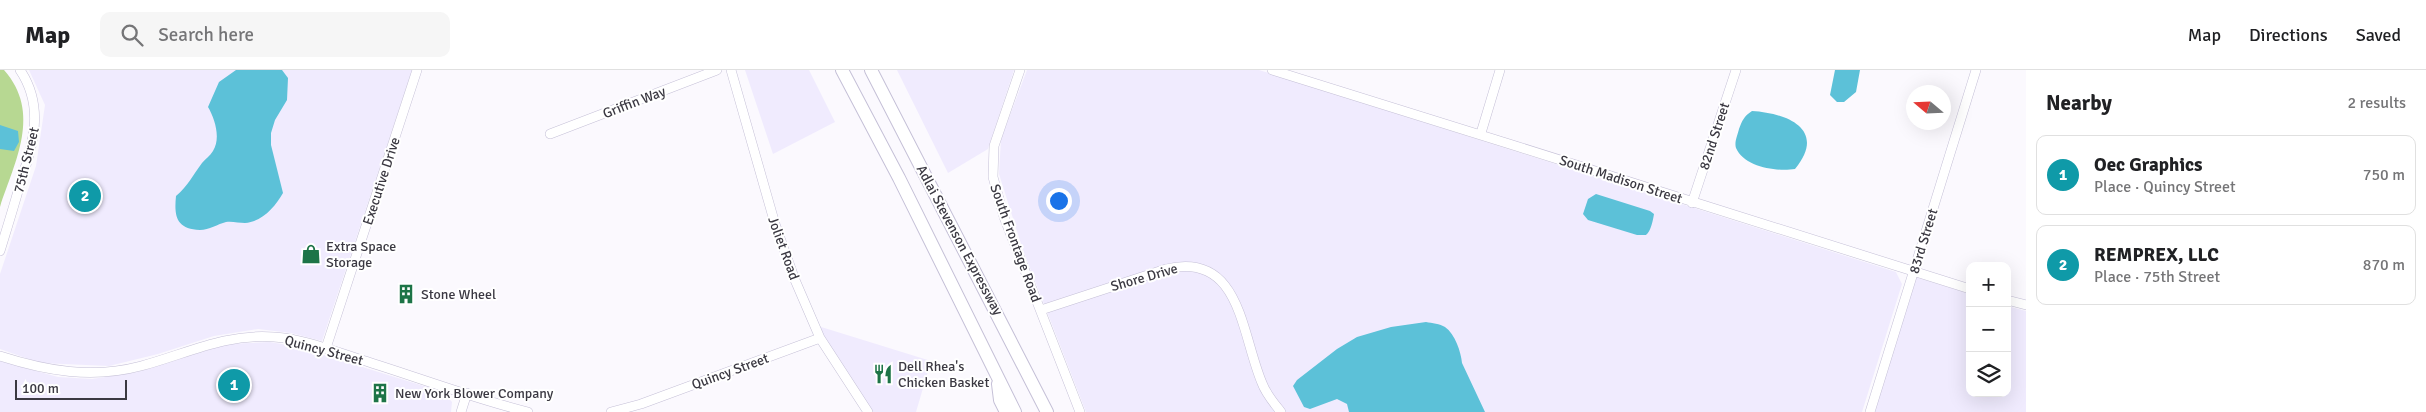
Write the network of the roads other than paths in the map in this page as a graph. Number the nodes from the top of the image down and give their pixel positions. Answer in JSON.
{"nodes":[{"id":1,"x":20,"y":70,"type":"edge"},
{"id":2,"x":417,"y":70,"type":"edge"},
{"id":3,"x":717,"y":70,"type":"edge"},
{"id":4,"x":732,"y":70,"type":"edge"},
{"id":5,"x":842,"y":70,"type":"edge"},
{"id":6,"x":871,"y":70,"type":"edge"},
{"id":7,"x":1020,"y":70,"type":"edge"},
{"id":8,"x":1272,"y":70,"type":"edge"},
{"id":9,"x":1500,"y":70,"type":"edge"},
{"id":10,"x":1736,"y":70,"type":"edge"},
{"id":11,"x":1976,"y":70,"type":"edge"},
{"id":12,"x":1287,"y":72,"type":"edge"},
{"id":13,"x":1481,"y":133,"type":"junction"},
{"id":14,"x":550,"y":134,"type":"dead end"},
{"id":15,"x":1692,"y":203,"type":"junction"},
{"id":16,"x":0,"y":250,"type":"edge"},
{"id":17,"x":1913,"y":271,"type":"junction"},
{"id":18,"x":1966,"y":288,"type":"edge"},
{"id":19,"x":2011,"y":301,"type":"edge"},
{"id":20,"x":2026,"y":305,"type":"edge"},
{"id":21,"x":1041,"y":310,"type":"junction"},
{"id":22,"x":820,"y":338,"type":"junction"},
{"id":23,"x":326,"y":348,"type":"junction"},
{"id":24,"x":0,"y":356,"type":"edge"},
{"id":25,"x":997,"y":372,"type":"junction"},
{"id":26,"x":466,"y":394,"type":"junction"},
{"id":27,"x":461,"y":412,"type":"edge"},
{"id":28,"x":528,"y":412,"type":"edge"},
{"id":29,"x":611,"y":412,"type":"edge"},
{"id":30,"x":868,"y":412,"type":"edge"},
{"id":31,"x":1006,"y":412,"type":"edge"},
{"id":32,"x":1015,"y":412,"type":"edge"},
{"id":33,"x":1047,"y":412,"type":"edge"},
{"id":34,"x":1080,"y":412,"type":"edge"},
{"id":35,"x":1281,"y":412,"type":"edge"},
{"id":36,"x":1870,"y":412,"type":"edge"}],
"edges":[{"from":1,"to":16,"type":"street","name":"75th Street"},
{"from":2,"to":23,"type":"street","name":"Executive Drive"},
{"from":3,"to":14,"type":"street","name":"Griffin Way"},
{"from":4,"to":22,"type":"street","name":"Joliet Road"},
{"from":5,"to":25,"type":"highway","name":"Adlai Stevenson Expressway"},
{"from":6,"to":33,"type":"highway","name":"Adlai Stevenson Expressway"},
{"from":7,"to":21,"type":"street","name":"South Frontage Road"},
{"from":8,"to":12,"type":"street","name":"South Madison Street"},
{"from":9,"to":13,"type":"street"},
{"from":10,"to":15,"type":"street","name":"82nd Street"},
{"from":11,"to":17,"type":"street","name":"83rd Street"},
{"from":12,"to":13,"type":"street","name":"South Madison Street"},
{"from":13,"to":15,"type":"street","name":"South Madison Street"},
{"from":15,"to":17,"type":"street","name":"South Madison Street"},
{"from":17,"to":18,"type":"street","name":"South Madison Street"},
{"from":17,"to":36,"type":"street","name":"83rd Street"},
{"from":19,"to":20,"type":"street"},
{"from":21,"to":34,"type":"street","name":"South Frontage Road"},
{"from":21,"to":35,"type":"street","name":"Shore Drive"},
{"from":22,"to":29,"type":"street","name":"Quincy Street"},
{"from":22,"to":30,"type":"street","name":"Joliet Road"},
{"from":23,"to":24,"type":"street","name":"Quincy Street"},
{"from":23,"to":26,"type":"street","name":"Quincy Street"},
{"from":25,"to":31,"type":"highway"},
{"from":25,"to":32,"type":"highway","name":"Adlai Stevenson Expressway"},
{"from":26,"to":27,"type":"street"},
{"from":26,"to":28,"type":"street","name":"Quincy Street"}]}
